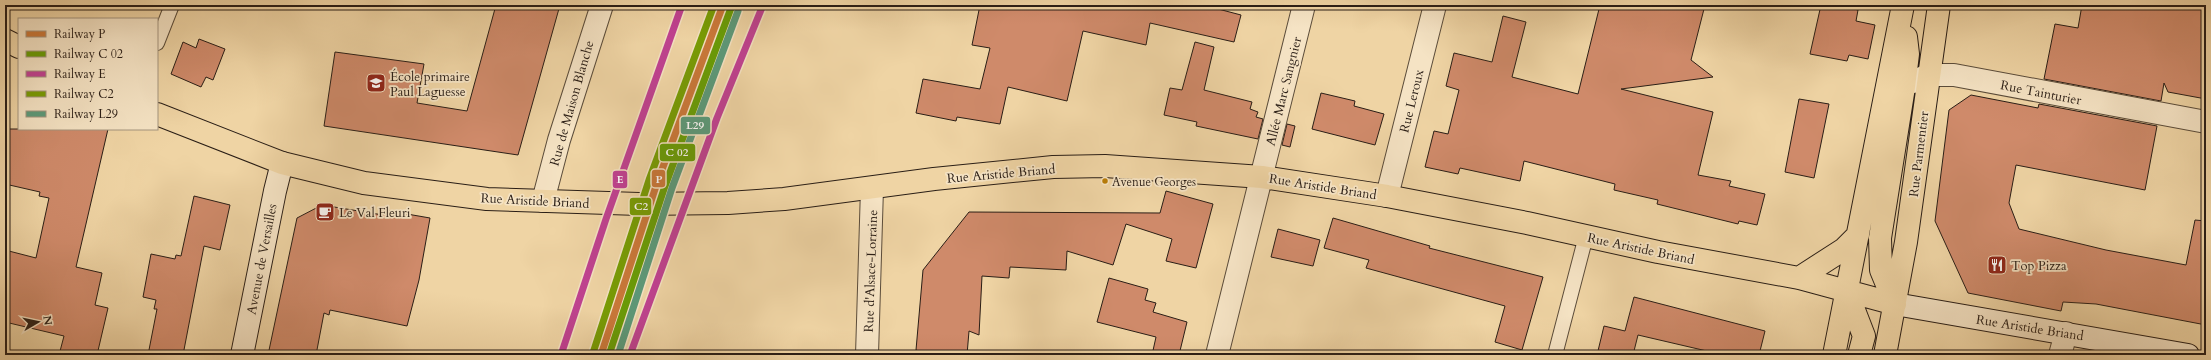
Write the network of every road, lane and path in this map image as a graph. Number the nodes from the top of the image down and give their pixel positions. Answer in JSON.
{"nodes":[{"id":1,"x":172,"y":5,"type":"edge"},
{"id":2,"x":602,"y":5,"type":"edge"},
{"id":3,"x":1304,"y":5,"type":"edge"},
{"id":4,"x":1435,"y":5,"type":"edge"},
{"id":5,"x":1939,"y":5,"type":"edge"},
{"id":6,"x":1903,"y":7,"type":"edge"},
{"id":7,"x":5,"y":40,"type":"edge"},
{"id":8,"x":158,"y":40,"type":"edge"},
{"id":9,"x":18,"y":46,"type":"edge"},
{"id":10,"x":1928,"y":75,"type":"junction"},
{"id":11,"x":1904,"y":87,"type":"junction"},
{"id":12,"x":1883,"y":101,"type":"junction"},
{"id":13,"x":158,"y":114,"type":"edge"},
{"id":14,"x":2206,"y":122,"type":"edge"},
{"id":15,"x":282,"y":163,"type":"junction"},
{"id":16,"x":1262,"y":177,"type":"junction"},
{"id":17,"x":872,"y":188,"type":"junction"},
{"id":18,"x":1387,"y":196,"type":"junction"},
{"id":19,"x":543,"y":201,"type":"junction"},
{"id":20,"x":1858,"y":235,"type":"junction"},
{"id":21,"x":1586,"y":236,"type":"junction"},
{"id":22,"x":1799,"y":278,"type":"junction"},
{"id":23,"x":1847,"y":292,"type":"junction"},
{"id":24,"x":1895,"y":304,"type":"junction"},
{"id":25,"x":2066,"y":333,"type":"junction"},
{"id":26,"x":242,"y":355,"type":"edge"},
{"id":27,"x":867,"y":355,"type":"edge"},
{"id":28,"x":1217,"y":355,"type":"edge"},
{"id":29,"x":1555,"y":355,"type":"edge"},
{"id":30,"x":1834,"y":355,"type":"edge"},
{"id":31,"x":1859,"y":355,"type":"edge"},
{"id":32,"x":1884,"y":355,"type":"edge"},
{"id":33,"x":2060,"y":355,"type":"edge"},
{"id":34,"x":2188,"y":355,"type":"edge"}],
"edges":[{"from":1,"to":8,"type":"lane"},
{"from":2,"to":19,"type":"street","name":"Rue de Maison Blanche"},
{"from":3,"to":16,"type":"street","name":"Allée Marc Sangnier"},
{"from":4,"to":18,"type":"street","name":"Rue Leroux"},
{"from":5,"to":10,"type":"main road","name":"Rue Parmentier"},
{"from":6,"to":11,"type":"main road"},
{"from":6,"to":12,"type":"main road"},
{"from":7,"to":9,"type":"main road"},
{"from":10,"to":11,"type":"street","name":"Rue Tainturier"},
{"from":10,"to":14,"type":"street","name":"Rue Tainturier"},
{"from":10,"to":24,"type":"main road","name":"Rue Parmentier"},
{"from":11,"to":12,"type":"street","name":"Rue Tainturier"},
{"from":11,"to":24,"type":"main road"},
{"from":12,"to":20,"type":"main road"},
{"from":13,"to":15,"type":"main road","name":"Rue Aristide Briand"},
{"from":15,"to":19,"type":"main road","name":"Rue Aristide Briand"},
{"from":15,"to":26,"type":"street","name":"Avenue de Versailles"},
{"from":16,"to":17,"type":"main road","name":"Rue Aristide Briand"},
{"from":16,"to":18,"type":"main road","name":"Rue Aristide Briand"},
{"from":16,"to":28,"type":"street"},
{"from":17,"to":19,"type":"main road","name":"Rue Aristide Briand"},
{"from":17,"to":27,"type":"street","name":"Rue d'Alsace-Lorraine"},
{"from":18,"to":21,"type":"main road","name":"Rue Aristide Briand"},
{"from":20,"to":22,"type":"main road"},
{"from":20,"to":23,"type":"main road"},
{"from":21,"to":22,"type":"main road","name":"Rue Aristide Briand"},
{"from":21,"to":29,"type":"lane"},
{"from":22,"to":23,"type":"main road","name":"Rue Aristide Briand"},
{"from":23,"to":24,"type":"main road","name":"Rue Aristide Briand"},
{"from":23,"to":30,"type":"main road"},
{"from":23,"to":31,"type":"main road"},
{"from":24,"to":25,"type":"street","name":"Rue Aristide Briand"},
{"from":24,"to":32,"type":"main road","name":"Rue Parmentier"},
{"from":25,"to":33,"type":"street"},
{"from":25,"to":34,"type":"street","name":"Rue Aristide Briand"}]}
